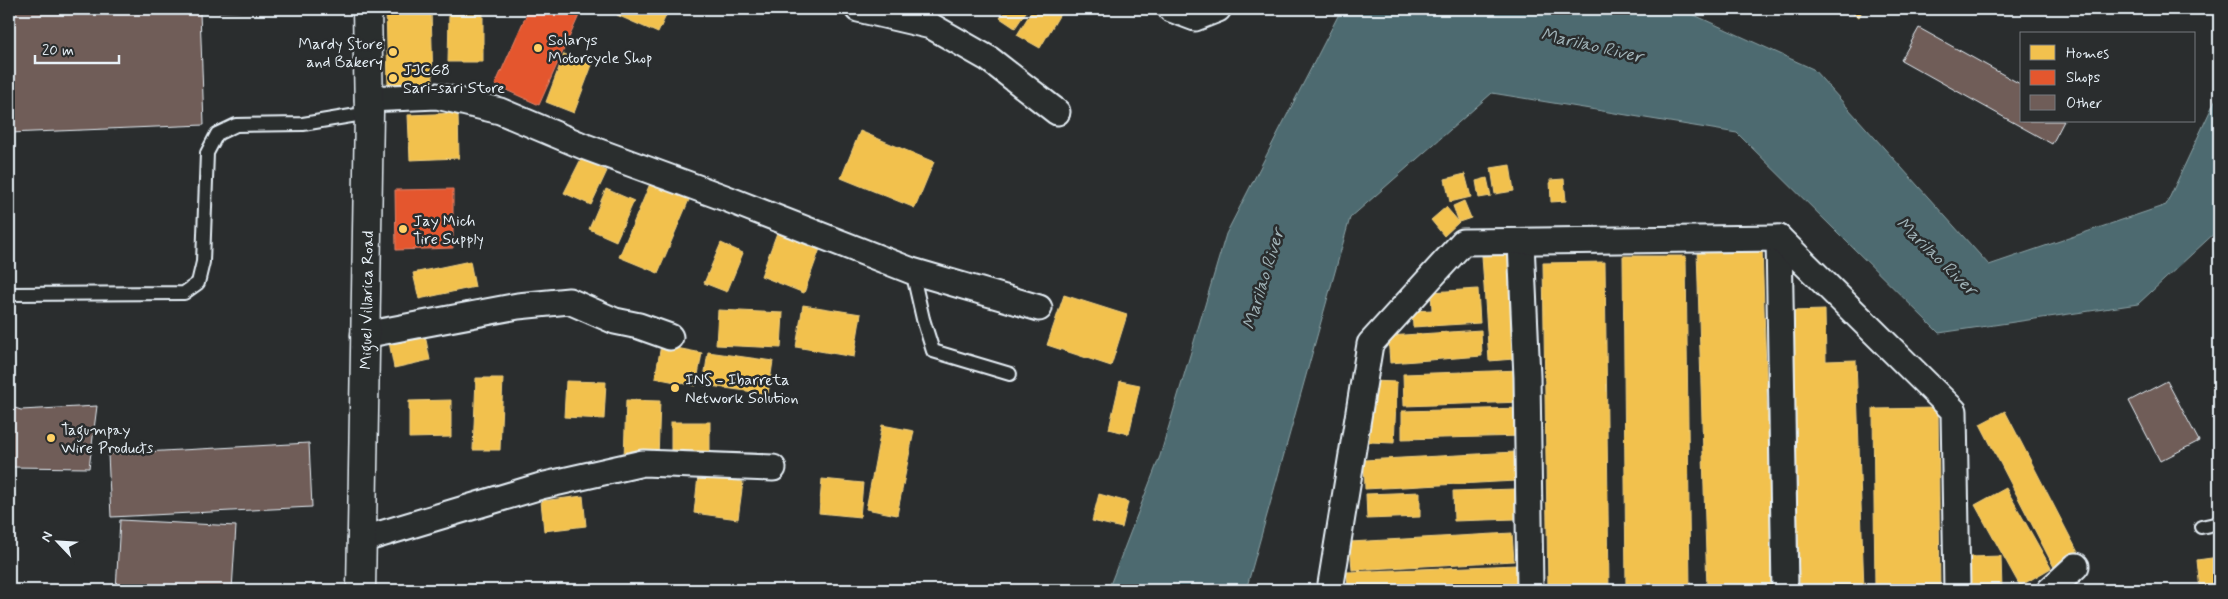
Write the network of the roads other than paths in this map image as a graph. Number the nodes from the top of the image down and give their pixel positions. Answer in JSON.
{"nodes":[{"id":1,"x":367,"y":9,"type":"edge"},
{"id":2,"x":858,"y":9,"type":"edge"},
{"id":3,"x":1171,"y":9,"type":"edge"},
{"id":4,"x":1218,"y":9,"type":"edge"},
{"id":5,"x":368,"y":106,"type":"junction"},
{"id":6,"x":1057,"y":112,"type":"dead end"},
{"id":7,"x":1779,"y":238,"type":"junction"},
{"id":8,"x":1521,"y":242,"type":"junction"},
{"id":9,"x":912,"y":271,"type":"junction"},
{"id":10,"x":9,"y":294,"type":"edge"},
{"id":11,"x":1039,"y":308,"type":"dead end"},
{"id":12,"x":364,"y":335,"type":"junction"},
{"id":13,"x":670,"y":337,"type":"dead end"},
{"id":14,"x":1010,"y":374,"type":"dead end"},
{"id":15,"x":773,"y":468,"type":"dead end"},
{"id":16,"x":2219,"y":523,"type":"edge"},
{"id":17,"x":2201,"y":527,"type":"dead end"},
{"id":18,"x":361,"y":540,"type":"junction"},
{"id":19,"x":2076,"y":566,"type":"dead end"},
{"id":20,"x":361,"y":590,"type":"edge"},
{"id":21,"x":1330,"y":590,"type":"edge"},
{"id":22,"x":1530,"y":590,"type":"edge"},
{"id":23,"x":1785,"y":590,"type":"edge"},
{"id":24,"x":1958,"y":590,"type":"edge"},
{"id":25,"x":2050,"y":590,"type":"edge"}],
"edges":[{"from":1,"to":5,"type":"main road","name":"Miguel Villarica Road"},
{"from":2,"to":6,"type":"street"},
{"from":3,"to":4,"type":"street"},
{"from":5,"to":9,"type":"street"},
{"from":5,"to":10,"type":"lane"},
{"from":5,"to":12,"type":"main road","name":"Miguel Villarica Road"},
{"from":7,"to":8,"type":"street"},
{"from":7,"to":23,"type":"street"},
{"from":7,"to":24,"type":"street"},
{"from":8,"to":21,"type":"street"},
{"from":8,"to":22,"type":"street"},
{"from":9,"to":11,"type":"street"},
{"from":9,"to":14,"type":"lane"},
{"from":12,"to":13,"type":"street"},
{"from":12,"to":18,"type":"main road","name":"Miguel Villarica Road"},
{"from":15,"to":18,"type":"street"},
{"from":16,"to":17,"type":"lane"},
{"from":18,"to":20,"type":"main road","name":"Miguel Villarica Road"},
{"from":19,"to":25,"type":"street"}]}
